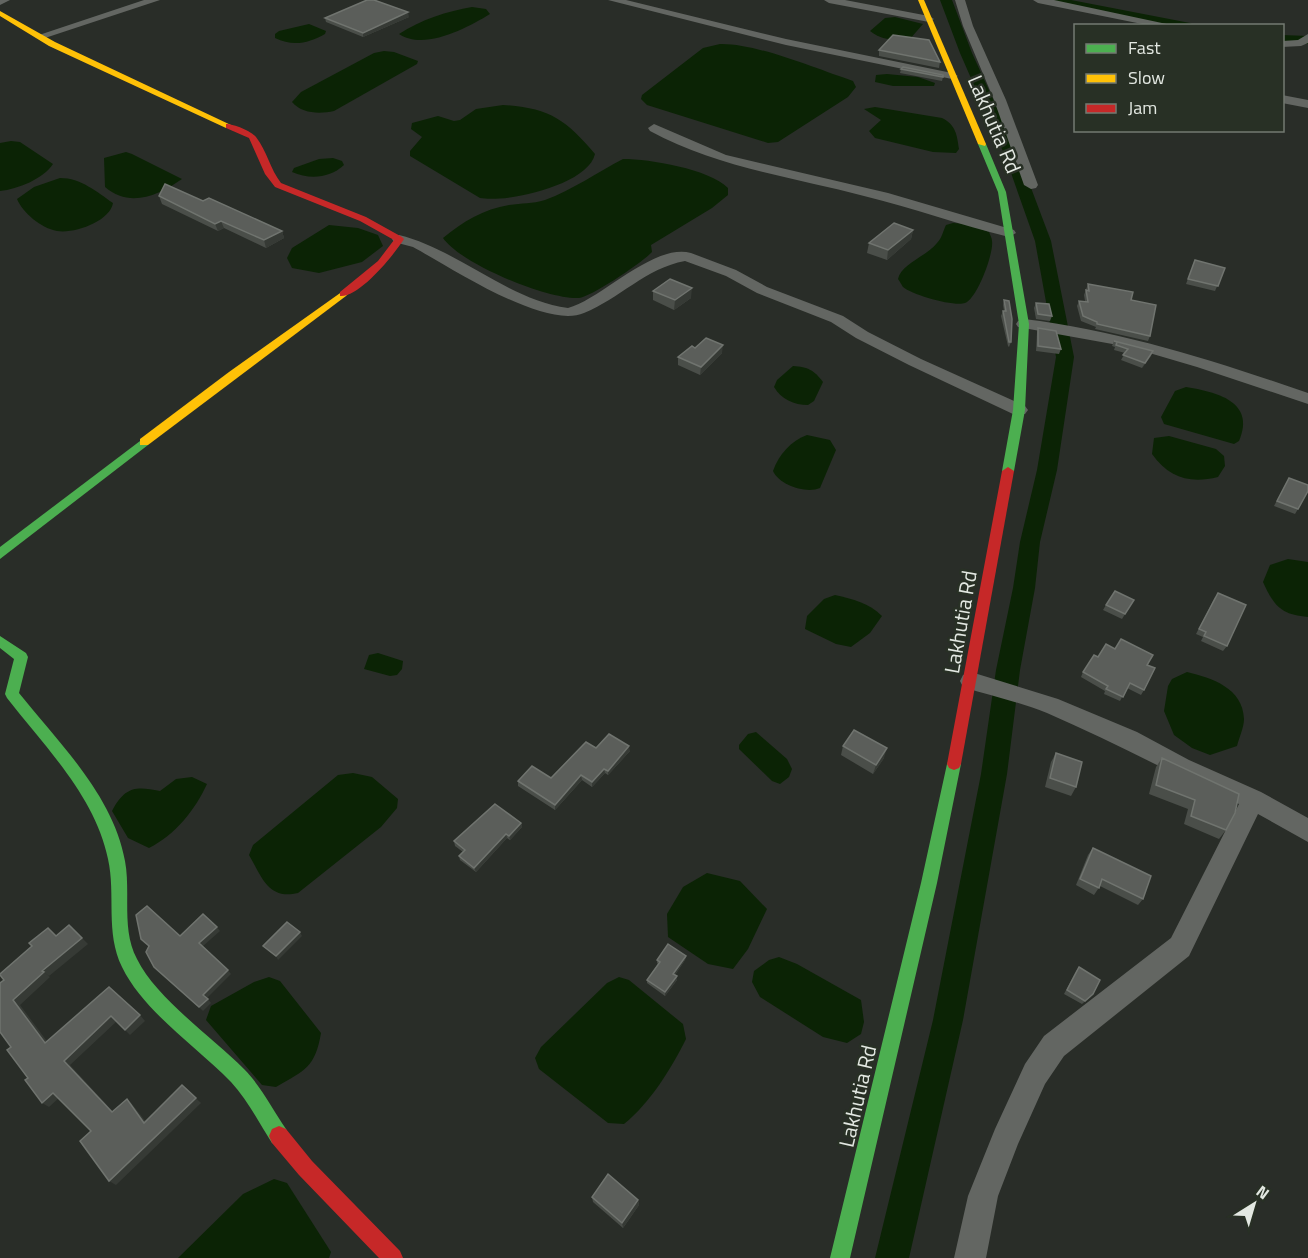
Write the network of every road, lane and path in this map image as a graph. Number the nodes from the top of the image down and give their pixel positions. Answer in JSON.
{"nodes":[{"id":1,"x":5,"y":0,"type":"edge"},
{"id":2,"x":155,"y":0,"type":"edge"},
{"id":3,"x":613,"y":0,"type":"edge"},
{"id":4,"x":829,"y":0,"type":"edge"},
{"id":5,"x":921,"y":0,"type":"edge"},
{"id":6,"x":960,"y":0,"type":"edge"},
{"id":7,"x":1038,"y":0,"type":"edge"},
{"id":8,"x":0,"y":2,"type":"edge"},
{"id":9,"x":0,"y":13,"type":"edge"},
{"id":10,"x":929,"y":19,"type":"junction"},
{"id":11,"x":1161,"y":24,"type":"edge"},
{"id":12,"x":41,"y":36,"type":"junction"},
{"id":13,"x":1308,"y":37,"type":"edge"},
{"id":14,"x":1284,"y":44,"type":"edge"},
{"id":15,"x":952,"y":76,"type":"junction"},
{"id":16,"x":1284,"y":99,"type":"edge"},
{"id":17,"x":1308,"y":104,"type":"edge"},
{"id":18,"x":654,"y":128,"type":"dead end"},
{"id":19,"x":1031,"y":185,"type":"dead end"},
{"id":20,"x":1009,"y":233,"type":"junction"},
{"id":21,"x":399,"y":238,"type":"junction"},
{"id":22,"x":1024,"y":324,"type":"junction"},
{"id":23,"x":1308,"y":399,"type":"edge"},
{"id":24,"x":1019,"y":410,"type":"junction"},
{"id":25,"x":0,"y":554,"type":"edge"},
{"id":26,"x":0,"y":641,"type":"edge"},
{"id":27,"x":971,"y":681,"type":"junction"},
{"id":28,"x":1253,"y":799,"type":"junction"},
{"id":29,"x":1308,"y":831,"type":"edge"},
{"id":30,"x":393,"y":1258,"type":"edge"},
{"id":31,"x":840,"y":1258,"type":"edge"},
{"id":32,"x":970,"y":1258,"type":"edge"}],
"edges":[{"from":1,"to":8,"type":"street"},
{"from":2,"to":12,"type":"street"},
{"from":3,"to":15,"type":"street"},
{"from":4,"to":10,"type":"street"},
{"from":5,"to":10,"type":"street","name":"Lakhutia Rd"},
{"from":6,"to":19,"type":"street"},
{"from":7,"to":11,"type":"street"},
{"from":9,"to":12,"type":"street"},
{"from":10,"to":15,"type":"street","name":"Lakhutia Rd"},
{"from":12,"to":21,"type":"street"},
{"from":13,"to":14,"type":"street"},
{"from":15,"to":20,"type":"street","name":"Lakhutia Rd"},
{"from":16,"to":17,"type":"street"},
{"from":18,"to":20,"type":"street"},
{"from":20,"to":22,"type":"street","name":"Lakhutia Rd"},
{"from":21,"to":24,"type":"street"},
{"from":21,"to":25,"type":"street"},
{"from":22,"to":23,"type":"street"},
{"from":22,"to":24,"type":"street","name":"Lakhutia Rd"},
{"from":24,"to":27,"type":"street","name":"Lakhutia Rd"},
{"from":26,"to":30,"type":"street"},
{"from":27,"to":28,"type":"street"},
{"from":27,"to":31,"type":"street","name":"Lakhutia Rd"},
{"from":28,"to":29,"type":"street"},
{"from":28,"to":32,"type":"street"}]}
